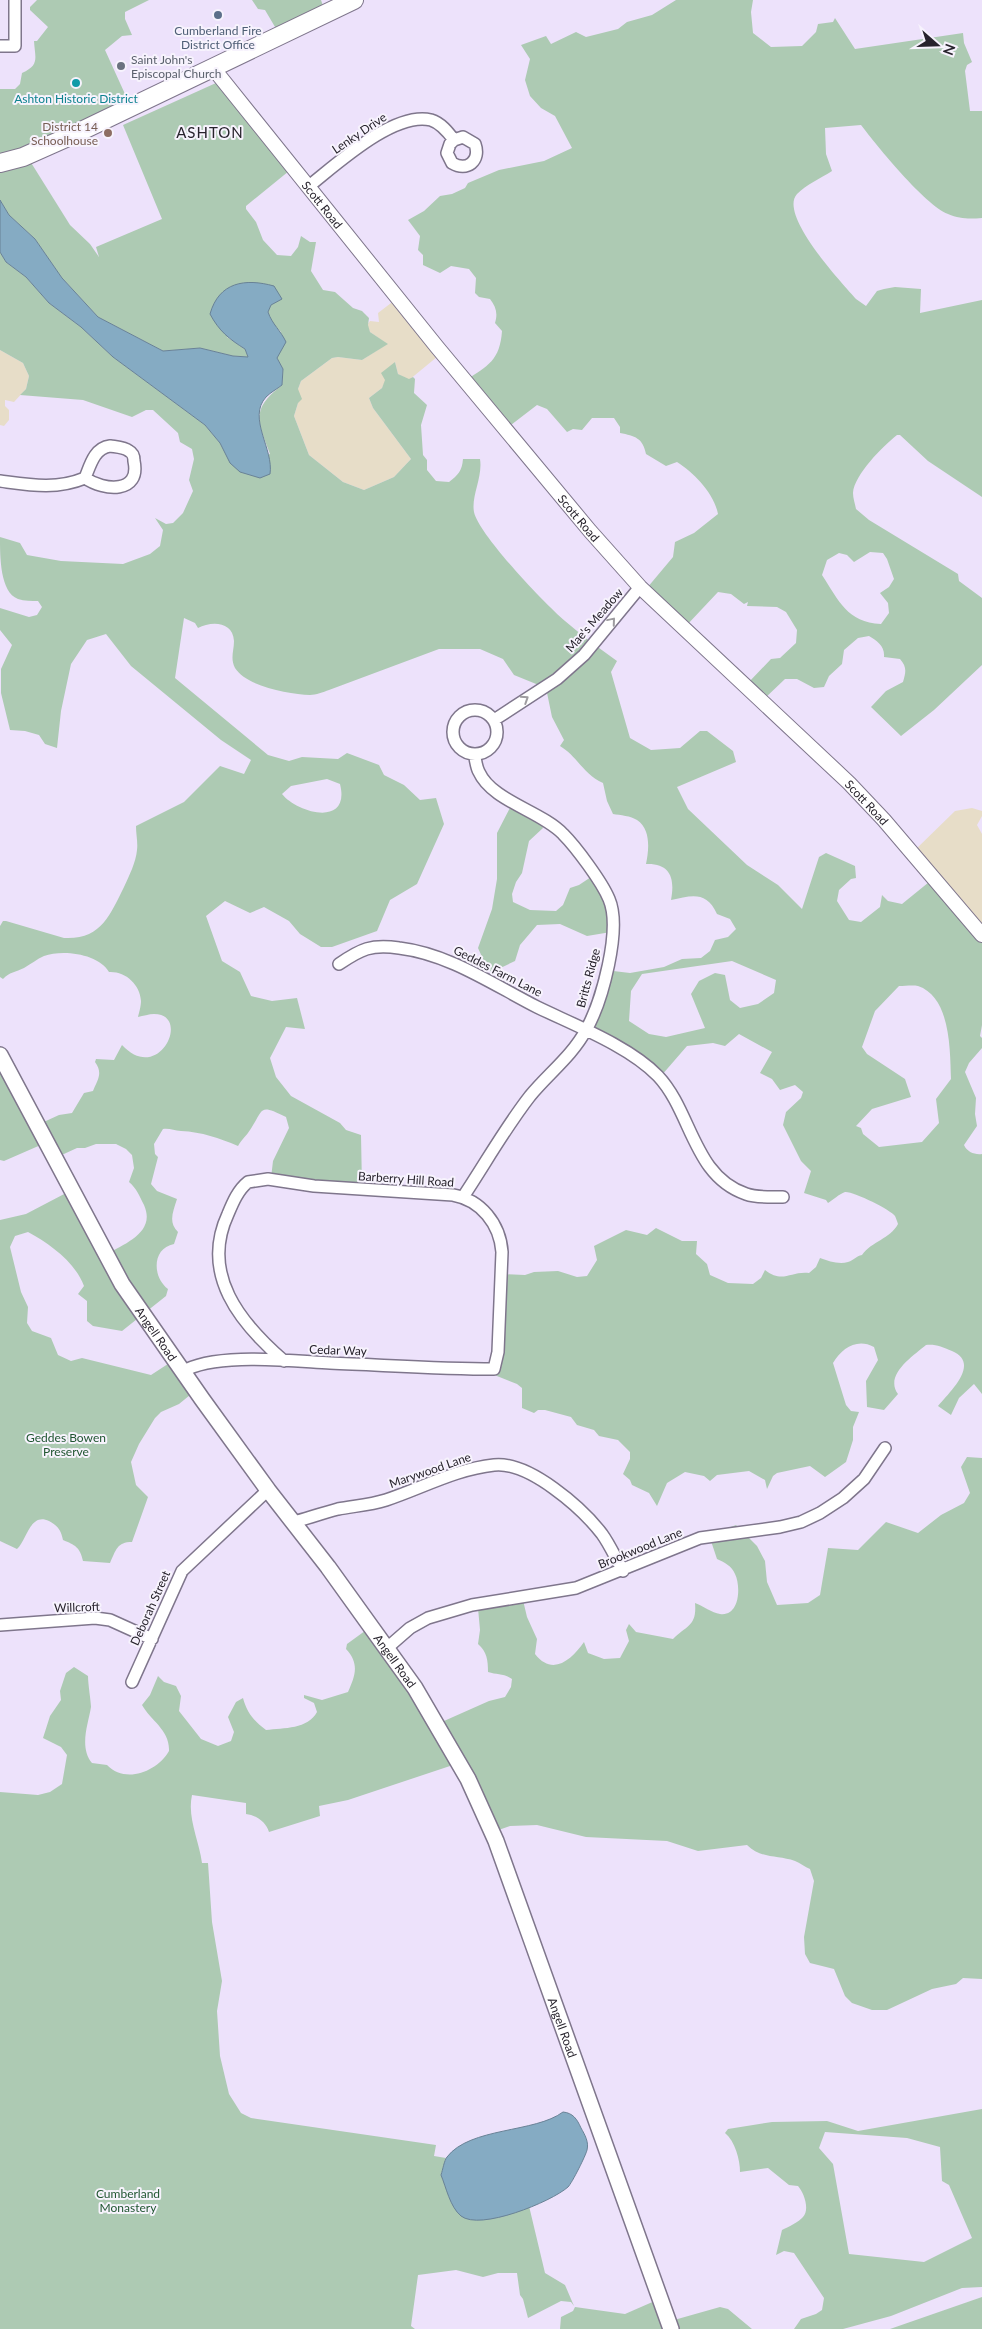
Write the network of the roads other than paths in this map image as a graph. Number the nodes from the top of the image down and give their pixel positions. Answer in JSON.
{"nodes":[{"id":1,"x":15,"y":0,"type":"edge"},
{"id":2,"x":354,"y":0,"type":"edge"},
{"id":3,"x":331,"y":4,"type":"edge"},
{"id":4,"x":0,"y":46,"type":"edge"},
{"id":5,"x":213,"y":68,"type":"junction"},
{"id":6,"x":454,"y":140,"type":"dead end"},
{"id":7,"x":0,"y":163,"type":"edge"},
{"id":8,"x":309,"y":186,"type":"junction"},
{"id":9,"x":85,"y":478,"type":"junction"},
{"id":10,"x":0,"y":481,"type":"edge"},
{"id":11,"x":640,"y":588,"type":"junction"},
{"id":12,"x":494,"y":720,"type":"junction"},
{"id":13,"x":474,"y":754,"type":"junction"},
{"id":14,"x":982,"y":935,"type":"edge"},
{"id":15,"x":339,"y":964,"type":"dead end"},
{"id":16,"x":586,"y":1030,"type":"junction"},
{"id":17,"x":0,"y":1055,"type":"edge"},
{"id":18,"x":463,"y":1197,"type":"junction"},
{"id":19,"x":783,"y":1198,"type":"dead end"},
{"id":20,"x":284,"y":1361,"type":"junction"},
{"id":21,"x":494,"y":1369,"type":"joint"},
{"id":22,"x":182,"y":1372,"type":"junction"},
{"id":23,"x":885,"y":1448,"type":"dead end"},
{"id":24,"x":268,"y":1490,"type":"junction"},
{"id":25,"x":294,"y":1522,"type":"junction"},
{"id":26,"x":623,"y":1571,"type":"junction"},
{"id":27,"x":0,"y":1626,"type":"edge"},
{"id":28,"x":152,"y":1640,"type":"junction"},
{"id":29,"x":387,"y":1648,"type":"junction"},
{"id":30,"x":132,"y":1682,"type":"dead end"},
{"id":31,"x":671,"y":2329,"type":"edge"}],
"edges":[{"from":1,"to":4,"type":"street"},
{"from":2,"to":3,"type":"main road"},
{"from":3,"to":5,"type":"main road"},
{"from":5,"to":7,"type":"main road"},
{"from":5,"to":8,"type":"street","name":"Scott Road"},
{"from":6,"to":8,"type":"street","name":"Lenky Drive"},
{"from":8,"to":11,"type":"street","name":"Scott Road"},
{"from":9,"to":9,"type":"street"},
{"from":9,"to":10,"type":"street"},
{"from":12,"to":11,"type":"street","name":"Mae's Meadow","one_way":true},
{"from":11,"to":14,"type":"street","name":"Scott Road"},
{"from":12,"to":13,"type":"street"},
{"from":12,"to":13,"type":"street"},
{"from":13,"to":16,"type":"street","name":"Britts Ridge"},
{"from":15,"to":16,"type":"street","name":"Geddes Farm Lane"},
{"from":16,"to":18,"type":"street","name":"Britts Ridge"},
{"from":16,"to":19,"type":"street","name":"Geddes Farm Lane"},
{"from":17,"to":22,"type":"main road","name":"Angell Road"},
{"from":18,"to":20,"type":"street","name":"Barberry Hill Road"},
{"from":18,"to":21,"type":"street","name":"Barberry Hill Road"},
{"from":20,"to":21,"type":"street","name":"Cedar Way"},
{"from":20,"to":22,"type":"street","name":"Cedar Way"},
{"from":22,"to":24,"type":"main road","name":"Angell Road"},
{"from":23,"to":26,"type":"street","name":"Brookwood Lane"},
{"from":24,"to":25,"type":"main road","name":"Angell Road"},
{"from":24,"to":28,"type":"street","name":"Deborah Street"},
{"from":25,"to":26,"type":"street","name":"Marywood Lane"},
{"from":25,"to":29,"type":"main road","name":"Angell Road"},
{"from":26,"to":29,"type":"street","name":"Brookwood Lane"},
{"from":27,"to":28,"type":"street","name":"Willcroft"},
{"from":28,"to":30,"type":"street","name":"Deborah Street"},
{"from":29,"to":31,"type":"main road","name":"Angell Road"}]}
